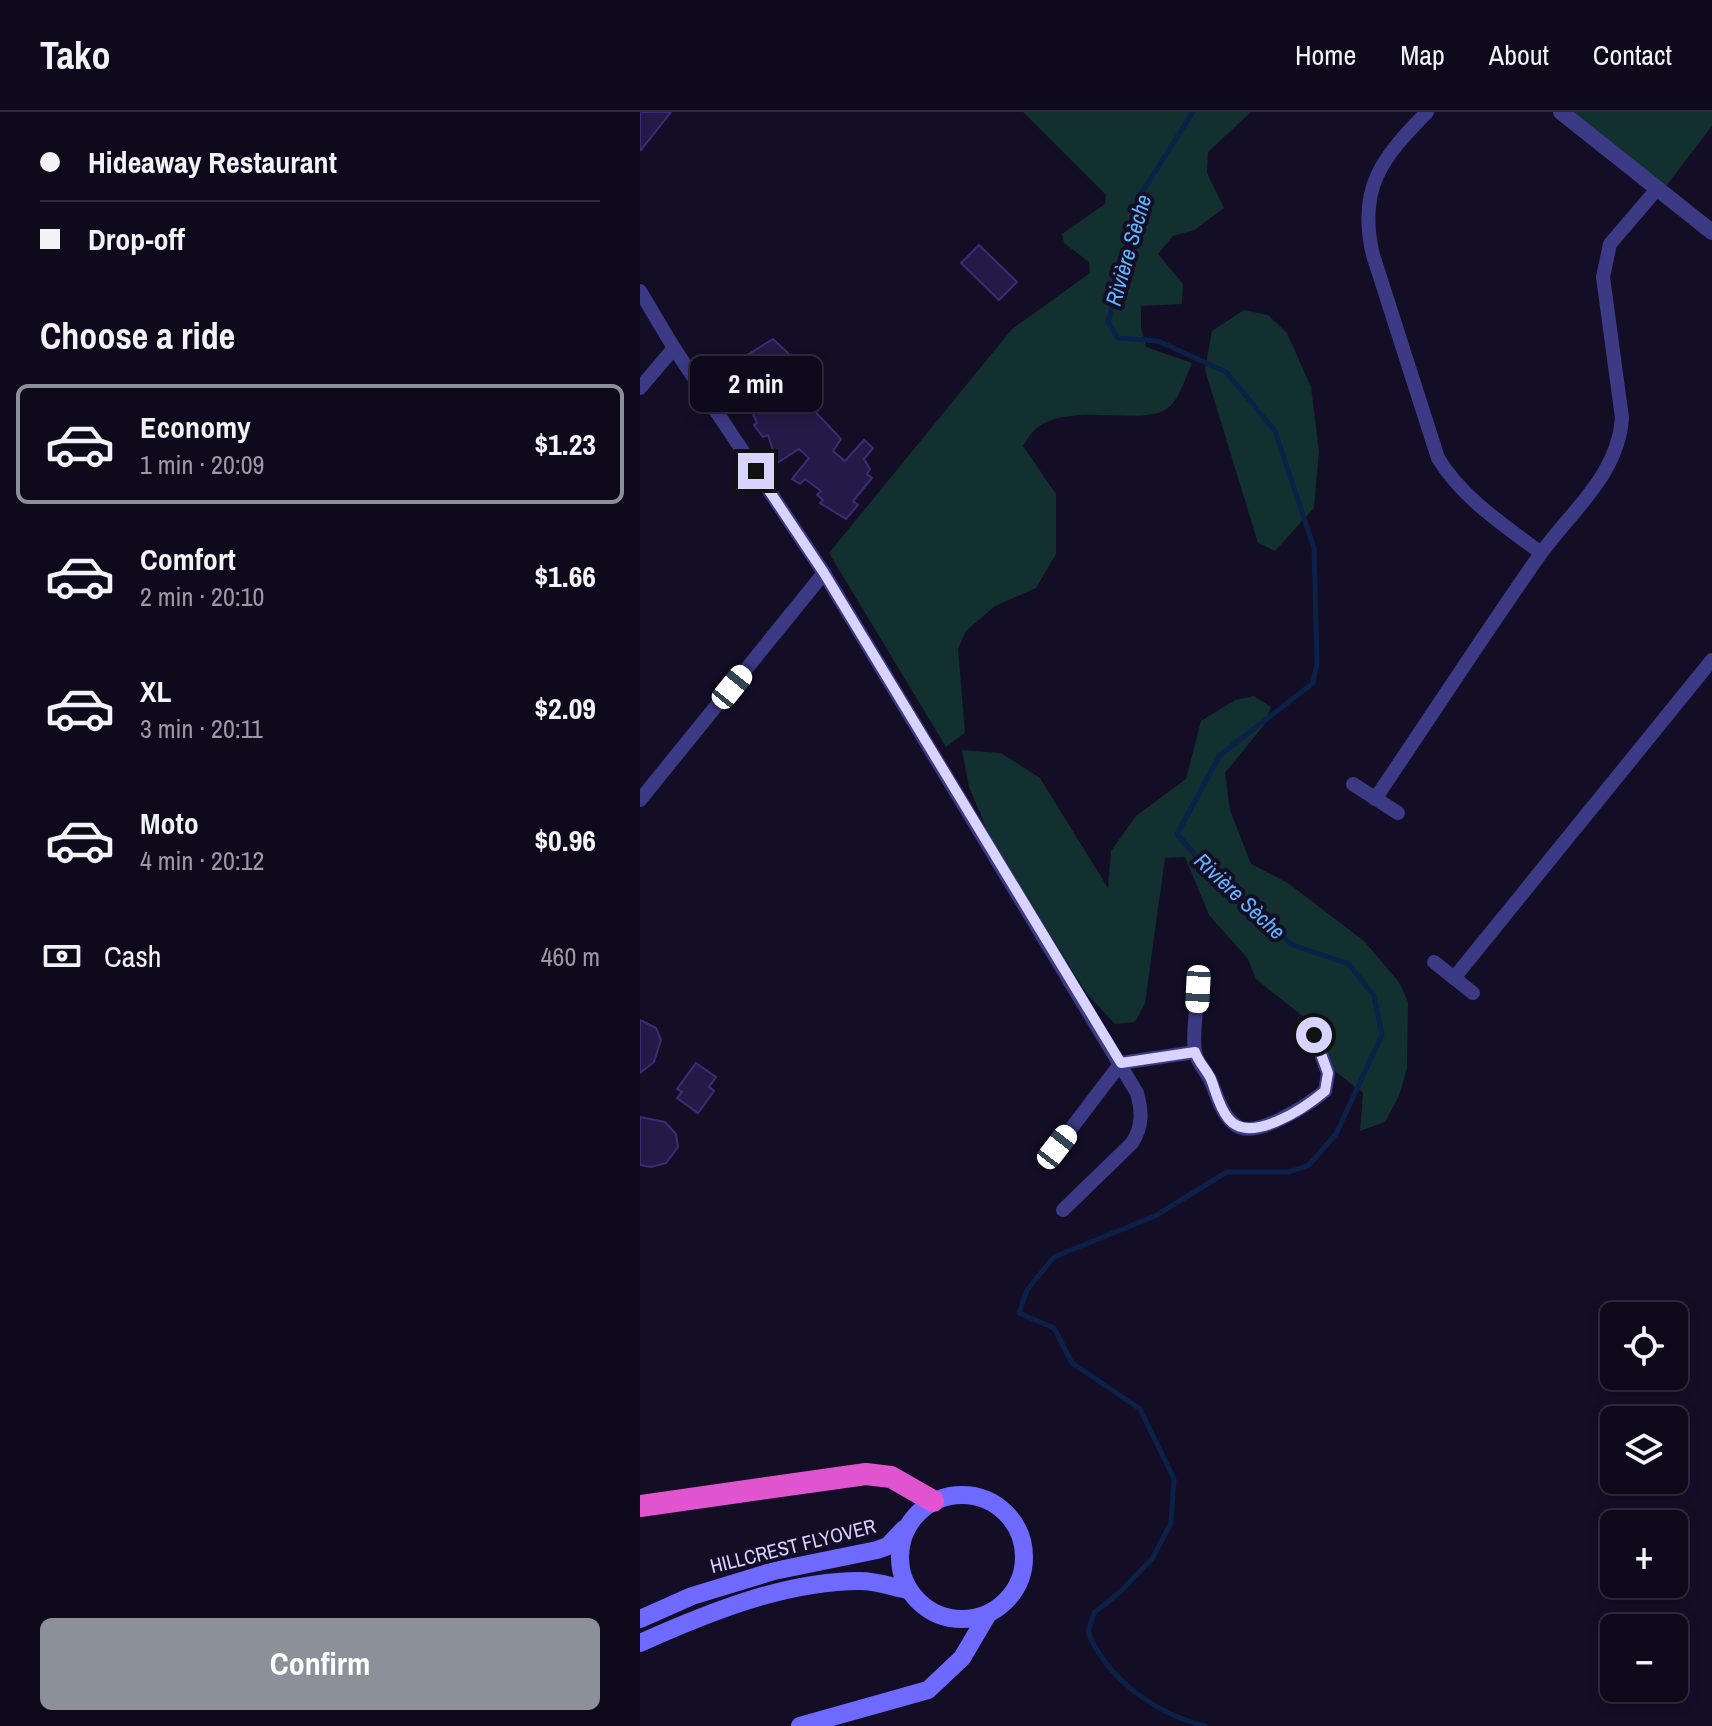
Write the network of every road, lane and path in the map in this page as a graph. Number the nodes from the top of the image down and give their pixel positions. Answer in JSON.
{"nodes":[{"id":1,"x":1427,"y":112,"type":"edge"},
{"id":2,"x":1561,"y":112,"type":"edge"},
{"id":3,"x":1657,"y":189,"type":"junction"},
{"id":4,"x":1712,"y":232,"type":"edge"},
{"id":5,"x":640,"y":291,"type":"edge"},
{"id":6,"x":674,"y":348,"type":"junction"},
{"id":7,"x":640,"y":388,"type":"edge"},
{"id":8,"x":1541,"y":553,"type":"junction"},
{"id":9,"x":824,"y":573,"type":"junction"},
{"id":10,"x":1712,"y":660,"type":"edge"},
{"id":11,"x":1353,"y":784,"type":"dead end"},
{"id":12,"x":1375,"y":799,"type":"junction"},
{"id":13,"x":640,"y":800,"type":"edge"},
{"id":14,"x":1398,"y":813,"type":"dead end"},
{"id":15,"x":1434,"y":962,"type":"dead end"},
{"id":16,"x":1454,"y":978,"type":"junction"},
{"id":17,"x":1198,"y":989,"type":"dead end"},
{"id":18,"x":1473,"y":993,"type":"dead end"},
{"id":19,"x":1314,"y":1035,"type":"dead end"},
{"id":20,"x":1195,"y":1052,"type":"junction"},
{"id":21,"x":1121,"y":1063,"type":"junction"},
{"id":22,"x":1057,"y":1147,"type":"dead end"},
{"id":23,"x":1063,"y":1210,"type":"dead end"},
{"id":24,"x":933,"y":1501,"type":"junction"},
{"id":25,"x":640,"y":1506,"type":"edge"},
{"id":26,"x":906,"y":1527,"type":"junction"},
{"id":27,"x":908,"y":1590,"type":"junction"},
{"id":28,"x":988,"y":1614,"type":"junction"},
{"id":29,"x":640,"y":1619,"type":"edge"},
{"id":30,"x":640,"y":1643,"type":"edge"},
{"id":31,"x":800,"y":1726,"type":"edge"}],
"edges":[{"from":1,"to":8,"type":"street"},
{"from":2,"to":3,"type":"street"},
{"from":3,"to":4,"type":"street"},
{"from":3,"to":8,"type":"street"},
{"from":5,"to":6,"type":"street"},
{"from":6,"to":7,"type":"street"},
{"from":6,"to":9,"type":"street"},
{"from":8,"to":12,"type":"street"},
{"from":9,"to":13,"type":"street"},
{"from":9,"to":21,"type":"street"},
{"from":10,"to":16,"type":"street"},
{"from":11,"to":12,"type":"street"},
{"from":12,"to":14,"type":"street"},
{"from":15,"to":16,"type":"street"},
{"from":16,"to":18,"type":"street"},
{"from":17,"to":20,"type":"street"},
{"from":19,"to":20,"type":"street"},
{"from":20,"to":21,"type":"street"},
{"from":21,"to":22,"type":"street"},
{"from":21,"to":23,"type":"street"},
{"from":24,"to":25,"type":"highway"},
{"from":24,"to":26,"type":"main road"},
{"from":24,"to":28,"type":"main road"},
{"from":26,"to":27,"type":"main road"},
{"from":26,"to":29,"type":"main road","name":"HILLCREST FLYOVER"},
{"from":27,"to":28,"type":"main road"},
{"from":27,"to":30,"type":"main road","name":"HILLCREST FLYOVER"},
{"from":28,"to":31,"type":"main road"}]}
